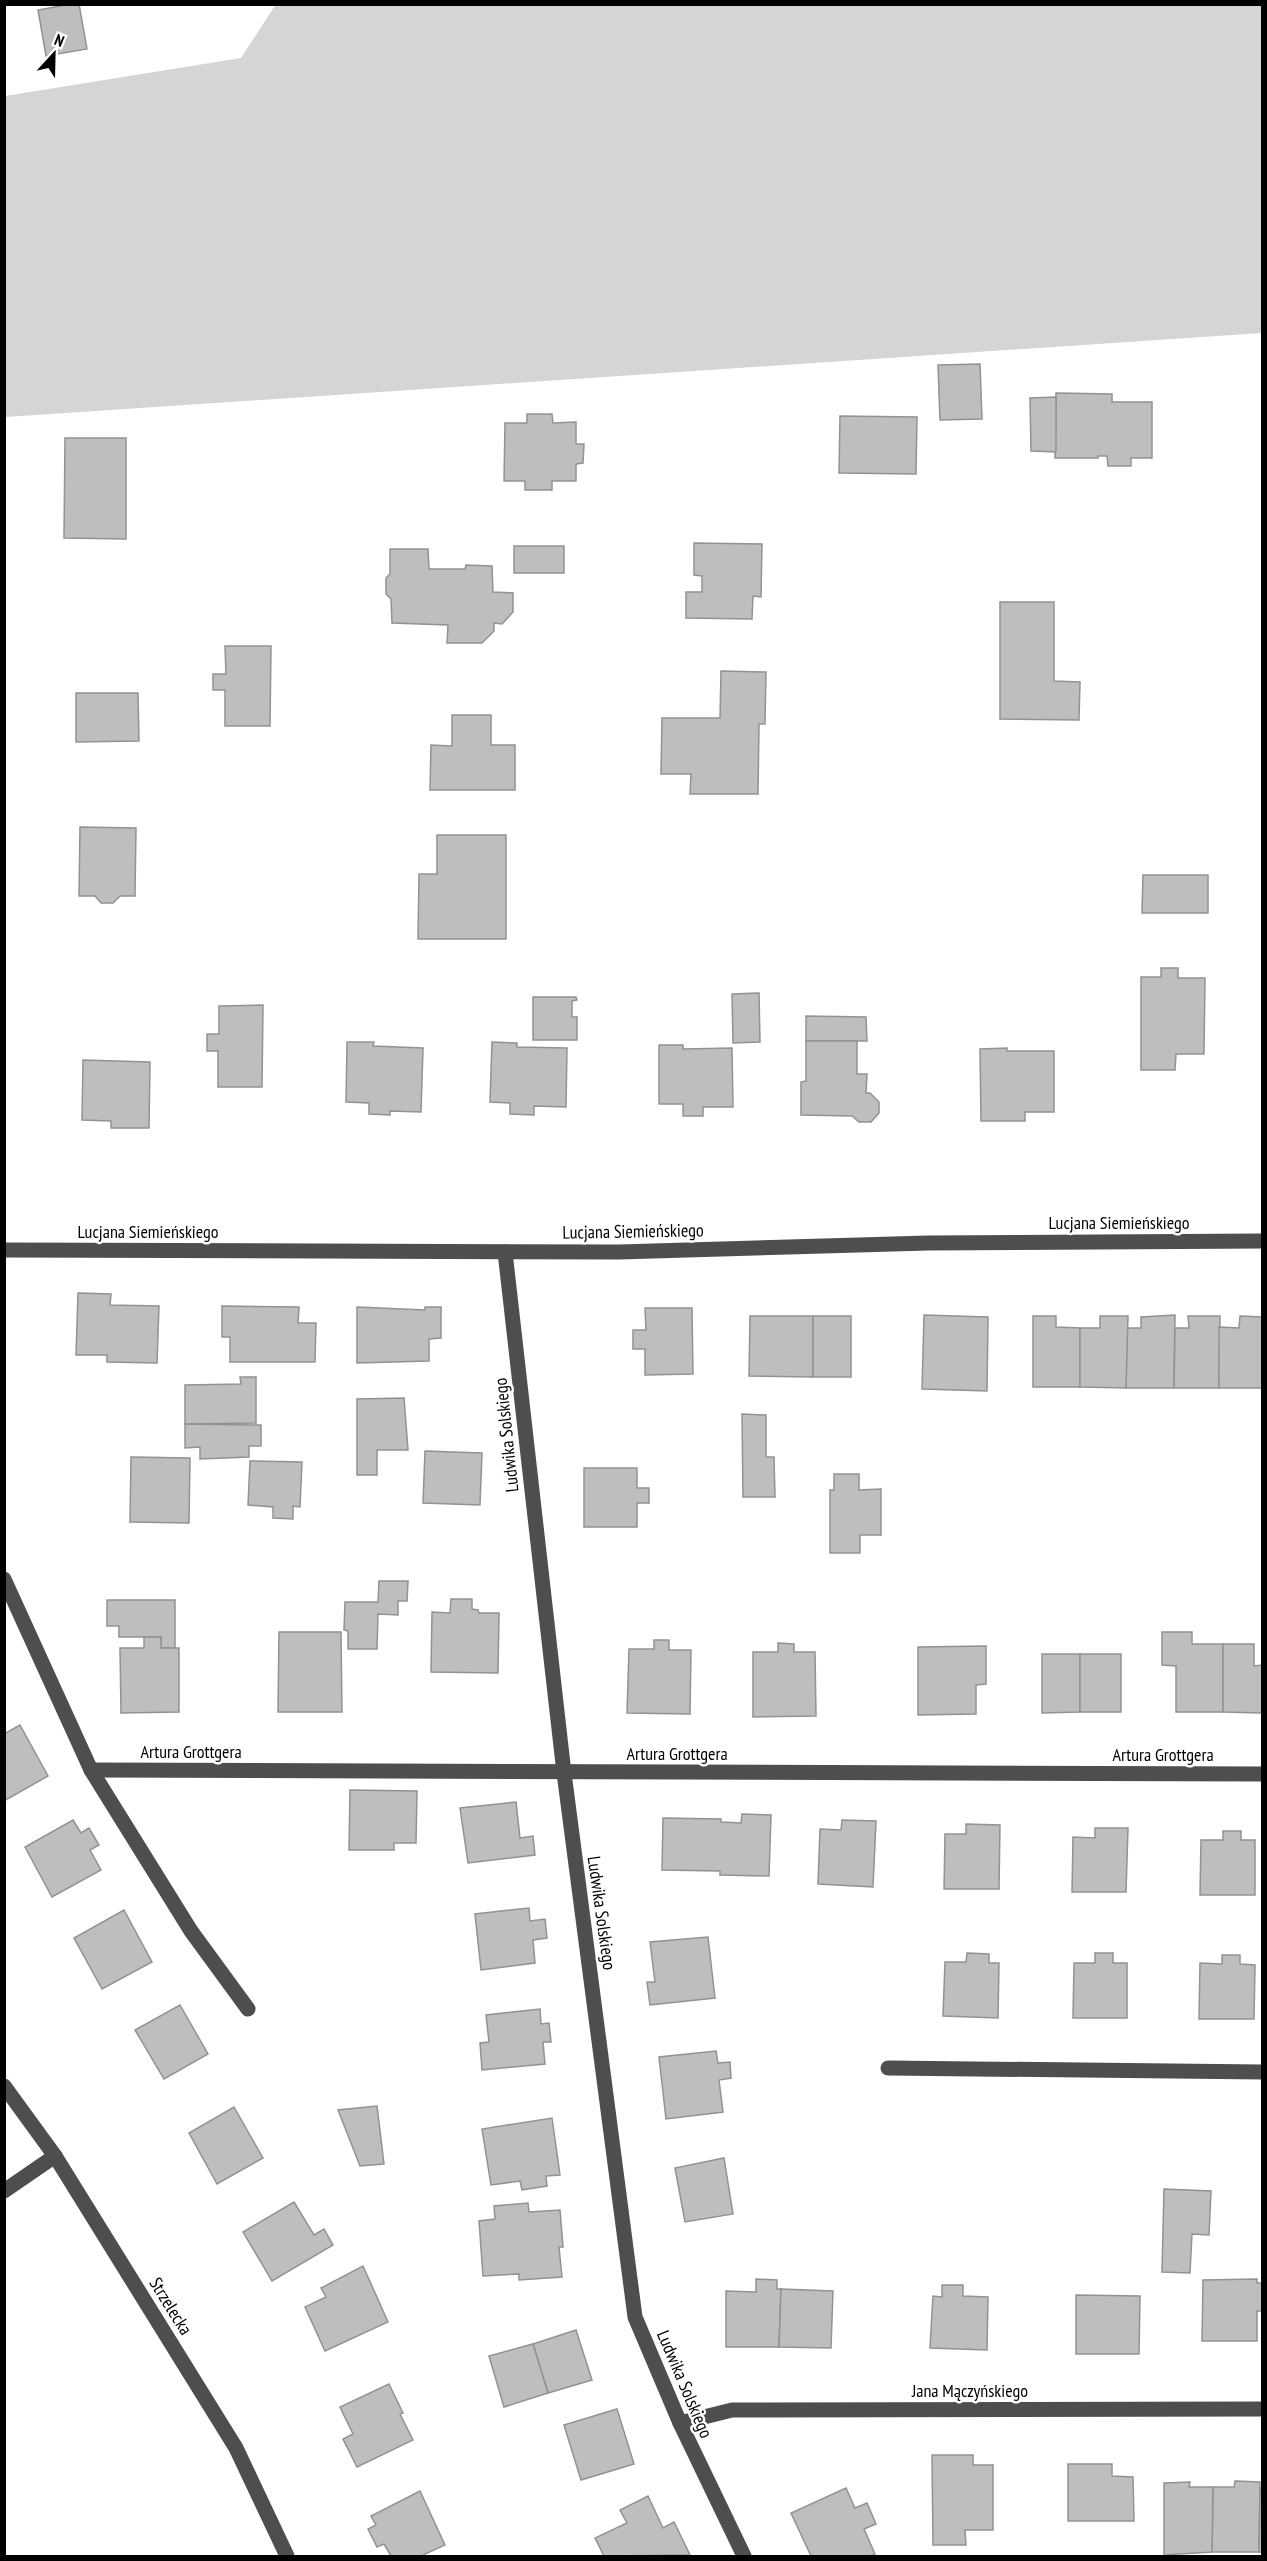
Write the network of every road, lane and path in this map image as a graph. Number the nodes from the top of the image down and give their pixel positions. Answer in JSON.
{"nodes":[{"id":1,"x":1263,"y":1241,"type":"edge"},
{"id":2,"x":4,"y":1250,"type":"edge"},
{"id":3,"x":505,"y":1252,"type":"junction"},
{"id":4,"x":4,"y":1579,"type":"edge"},
{"id":5,"x":92,"y":1770,"type":"junction"},
{"id":6,"x":564,"y":1773,"type":"junction"},
{"id":7,"x":1263,"y":1774,"type":"edge"},
{"id":8,"x":248,"y":2009,"type":"dead end"},
{"id":9,"x":888,"y":2068,"type":"dead end"},
{"id":10,"x":1263,"y":2072,"type":"edge"},
{"id":11,"x":4,"y":2086,"type":"edge"},
{"id":12,"x":55,"y":2156,"type":"junction"},
{"id":13,"x":4,"y":2191,"type":"edge"},
{"id":14,"x":1263,"y":2409,"type":"edge"},
{"id":15,"x":680,"y":2423,"type":"junction"},
{"id":16,"x":287,"y":2556,"type":"edge"},
{"id":17,"x":744,"y":2556,"type":"edge"}],
"edges":[{"from":1,"to":3,"type":"street","name":"Lucjana Siemieńskiego"},
{"from":2,"to":3,"type":"street","name":"Lucjana Siemieńskiego"},
{"from":3,"to":6,"type":"street","name":"Ludwika Solskiego"},
{"from":4,"to":5,"type":"street"},
{"from":5,"to":6,"type":"street","name":"Artura Grottgera"},
{"from":5,"to":8,"type":"street"},
{"from":6,"to":7,"type":"street","name":"Artura Grottgera"},
{"from":6,"to":15,"type":"street","name":"Ludwika Solskiego"},
{"from":9,"to":10,"type":"street"},
{"from":11,"to":12,"type":"street","name":"Strzelecka"},
{"from":12,"to":13,"type":"street"},
{"from":12,"to":16,"type":"street","name":"Strzelecka"},
{"from":14,"to":15,"type":"street","name":"Jana Mączyńskiego"},
{"from":15,"to":17,"type":"street","name":"Ludwika Solskiego"}]}
